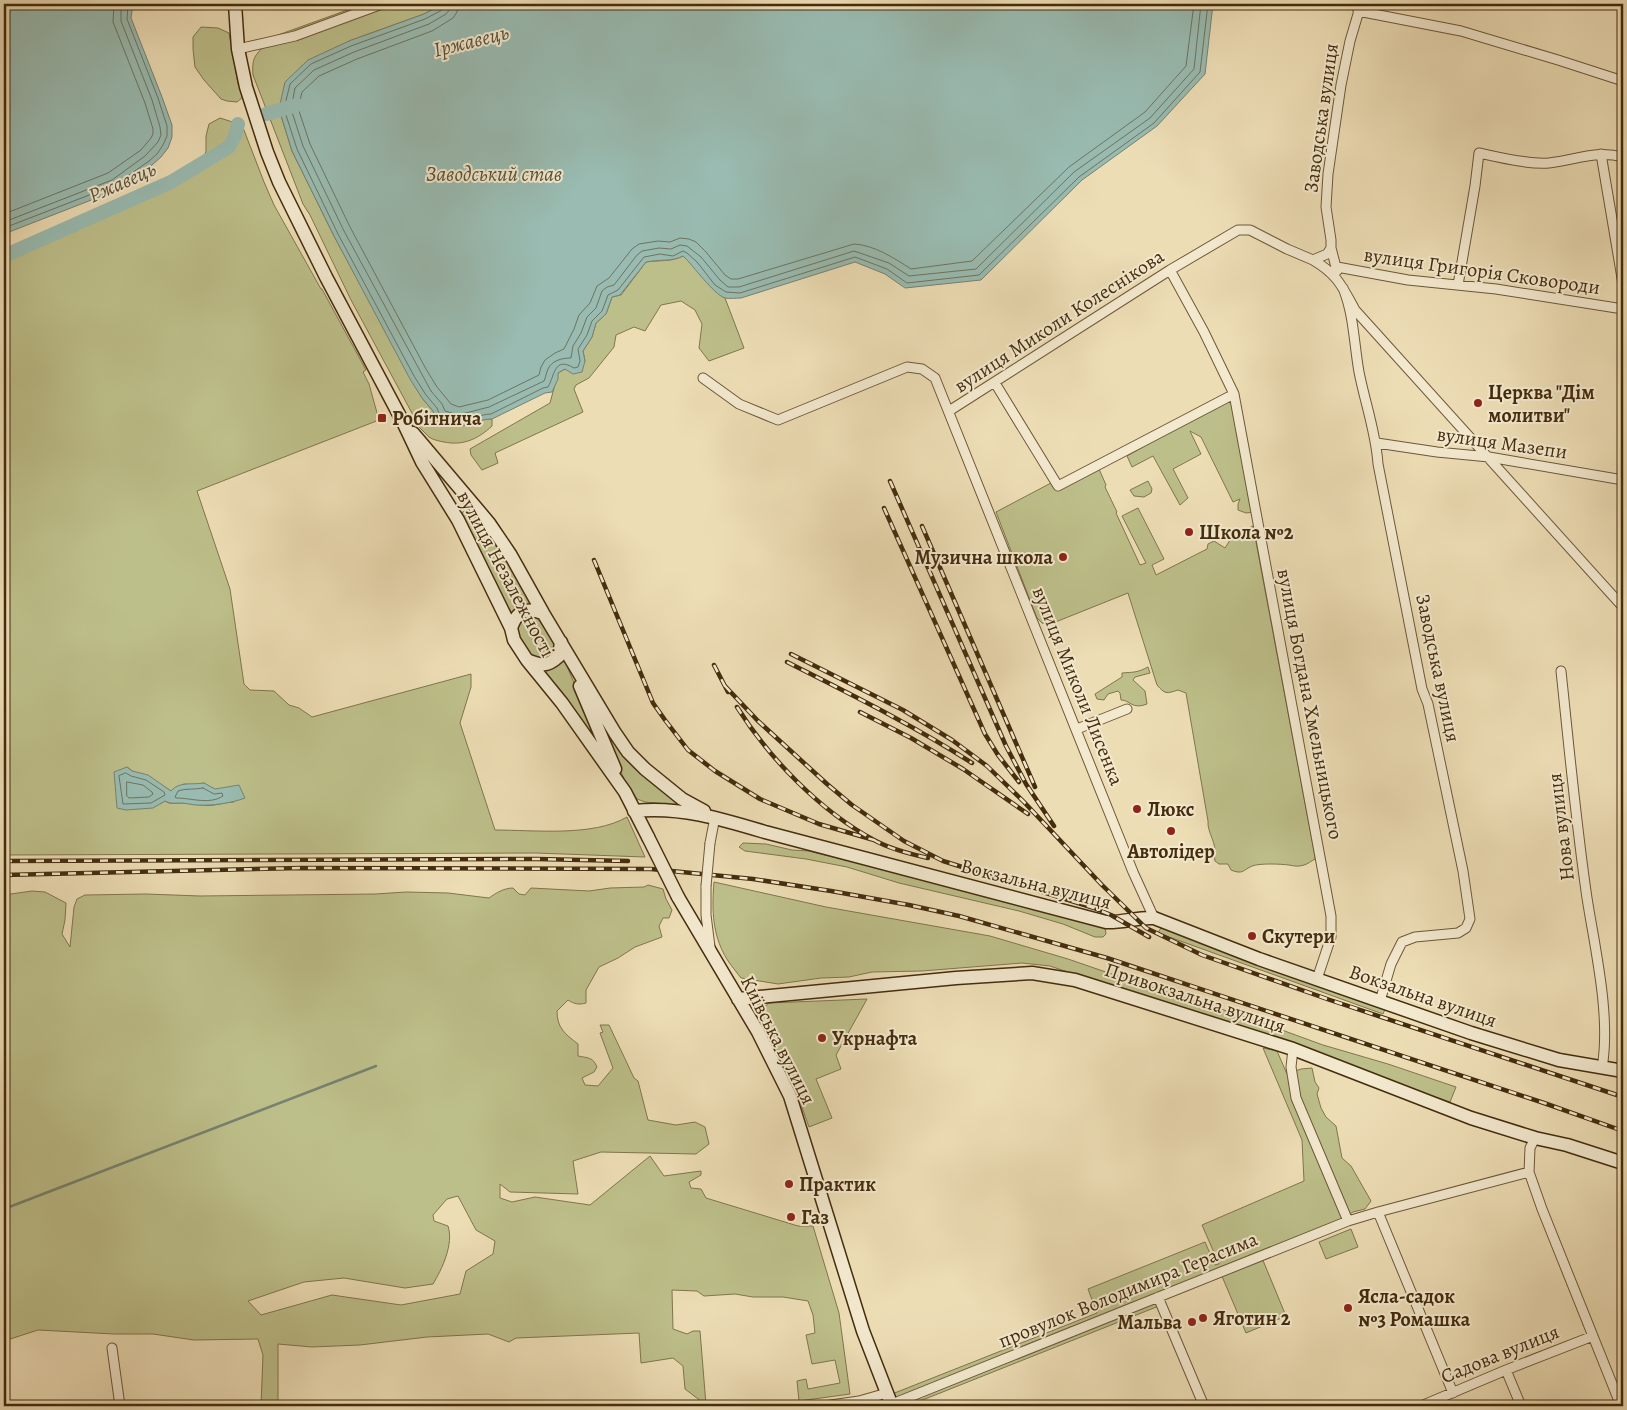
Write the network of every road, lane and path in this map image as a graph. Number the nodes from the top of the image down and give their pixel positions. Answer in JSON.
{"nodes":[{"id":1,"x":234,"y":4,"type":"edge"},
{"id":2,"x":382,"y":4,"type":"edge"},
{"id":3,"x":1359,"y":8,"type":"edge"},
{"id":4,"x":238,"y":50,"type":"junction"},
{"id":5,"x":1623,"y":81,"type":"edge"},
{"id":6,"x":1602,"y":154,"type":"junction"},
{"id":7,"x":1623,"y":157,"type":"edge"},
{"id":8,"x":1331,"y":248,"type":"junction"},
{"id":9,"x":1316,"y":259,"type":"junction"},
{"id":10,"x":1337,"y":267,"type":"junction"},
{"id":11,"x":1170,"y":270,"type":"junction"},
{"id":12,"x":1338,"y":278,"type":"junction"},
{"id":13,"x":1623,"y":284,"type":"edge"},
{"id":14,"x":1458,"y":285,"type":"junction"},
{"id":15,"x":1344,"y":288,"type":"junction"},
{"id":16,"x":1623,"y":309,"type":"edge"},
{"id":17,"x":703,"y":378,"type":"dead end"},
{"id":18,"x":995,"y":383,"type":"junction"},
{"id":19,"x":1234,"y":394,"type":"junction"},
{"id":20,"x":949,"y":411,"type":"junction"},
{"id":21,"x":404,"y":424,"type":"junction"},
{"id":22,"x":1377,"y":443,"type":"junction"},
{"id":23,"x":1489,"y":458,"type":"junction"},
{"id":24,"x":1623,"y":480,"type":"edge"},
{"id":25,"x":1623,"y":607,"type":"edge"},
{"id":26,"x":543,"y":613,"type":"junction"},
{"id":27,"x":511,"y":628,"type":"junction"},
{"id":28,"x":561,"y":642,"type":"junction"},
{"id":29,"x":527,"y":660,"type":"junction"},
{"id":30,"x":1561,"y":671,"type":"dead end"},
{"id":31,"x":1127,"y":709,"type":"dead end"},
{"id":32,"x":1077,"y":729,"type":"junction"},
{"id":33,"x":625,"y":792,"type":"junction"},
{"id":34,"x":634,"y":811,"type":"junction"},
{"id":35,"x":715,"y":817,"type":"junction"},
{"id":36,"x":678,"y":897,"type":"joint"},
{"id":37,"x":1154,"y":918,"type":"junction"},
{"id":38,"x":711,"y":954,"type":"junction"},
{"id":39,"x":1317,"y":979,"type":"junction"},
{"id":40,"x":738,"y":998,"type":"junction"},
{"id":41,"x":1380,"y":1001,"type":"junction"},
{"id":42,"x":1293,"y":1049,"type":"junction"},
{"id":43,"x":1602,"y":1068,"type":"junction"},
{"id":44,"x":1623,"y":1072,"type":"edge"},
{"id":45,"x":1535,"y":1138,"type":"junction"},
{"id":46,"x":1623,"y":1163,"type":"edge"},
{"id":47,"x":1529,"y":1172,"type":"junction"},
{"id":48,"x":1378,"y":1212,"type":"junction"},
{"id":49,"x":1348,"y":1221,"type":"junction"},
{"id":50,"x":1158,"y":1297,"type":"junction"},
{"id":51,"x":1593,"y":1336,"type":"junction"},
{"id":52,"x":112,"y":1348,"type":"dead end"},
{"id":53,"x":1506,"y":1370,"type":"junction"},
{"id":54,"x":1453,"y":1392,"type":"junction"},
{"id":55,"x":890,"y":1401,"type":"edge"},
{"id":56,"x":120,"y":1406,"type":"edge"},
{"id":57,"x":824,"y":1406,"type":"edge"},
{"id":58,"x":1204,"y":1406,"type":"edge"},
{"id":59,"x":1420,"y":1406,"type":"edge"},
{"id":60,"x":1521,"y":1406,"type":"edge"},
{"id":61,"x":1621,"y":1406,"type":"edge"}],
"edges":[{"from":1,"to":4,"type":"street","name":"вулиця Незалежності"},
{"from":2,"to":4,"type":"street"},
{"from":3,"to":5,"type":"street"},
{"from":3,"to":8,"type":"street","name":"Заводська вулиця"},
{"from":4,"to":21,"type":"street","name":"вулиця Незалежності"},
{"from":6,"to":7,"type":"street"},
{"from":6,"to":13,"type":"street"},
{"from":6,"to":14,"type":"street"},
{"from":8,"to":9,"type":"street"},
{"from":8,"to":10,"type":"street","name":"Заводська вулиця"},
{"from":9,"to":11,"type":"street","name":"вулиця Миколи Колеснікова"},
{"from":9,"to":12,"type":"street","name":"вулиця Миколи Колеснікова"},
{"from":10,"to":12,"type":"street","name":"Заводська вулиця"},
{"from":10,"to":14,"type":"street","name":"вулиця Григорія Сковороди"},
{"from":11,"to":18,"type":"street","name":"вулиця Миколи Колеснікова"},
{"from":11,"to":19,"type":"street","name":"вулиця Богдана Хмельницького"},
{"from":12,"to":15,"type":"street"},
{"from":14,"to":16,"type":"street","name":"вулиця Григорія Сковороди"},
{"from":15,"to":22,"type":"street","name":"Заводська вулиця"},
{"from":15,"to":23,"type":"street"},
{"from":17,"to":20,"type":"street","name":"вулиця Миколи Колеснікова"},
{"from":18,"to":19,"type":"street"},
{"from":18,"to":20,"type":"street","name":"вулиця Миколи Колеснікова"},
{"from":19,"to":39,"type":"street","name":"вулиця Богдана Хмельницького"},
{"from":20,"to":32,"type":"street","name":"вулиця Миколи Лисенка"},
{"from":21,"to":26,"type":"street","name":"вулиця Незалежності"},
{"from":21,"to":27,"type":"street","name":"вулиця Незалежності"},
{"from":22,"to":23,"type":"street","name":"вулиця Мазепи"},
{"from":22,"to":41,"type":"street","name":"Заводська вулиця"},
{"from":23,"to":24,"type":"street","name":"вулиця Мазепи"},
{"from":23,"to":25,"type":"street"},
{"from":26,"to":27,"type":"street"},
{"from":26,"to":28,"type":"street","name":"вулиця Незалежності"},
{"from":27,"to":29,"type":"street","name":"вулиця Незалежності"},
{"from":28,"to":29,"type":"street"},
{"from":28,"to":33,"type":"street"},
{"from":28,"to":35,"type":"street"},
{"from":29,"to":33,"type":"street","name":"вулиця Незалежності"},
{"from":30,"to":43,"type":"street","name":"Нова вулиця"},
{"from":31,"to":32,"type":"street"},
{"from":32,"to":37,"type":"street","name":"вулиця Миколи Лисенка"},
{"from":33,"to":34,"type":"street","name":"вулиця Незалежності"},
{"from":34,"to":35,"type":"street","name":"Вокзальна вулиця"},
{"from":34,"to":36,"type":"street","name":"вулиця Незалежності","bridge":true},
{"from":35,"to":37,"type":"street","name":"Вокзальна вулиця"},
{"from":35,"to":38,"type":"street","bridge":true},
{"from":36,"to":38,"type":"street","name":"Київська вулиця"},
{"from":37,"to":39,"type":"street","name":"Вокзальна вулиця"},
{"from":38,"to":40,"type":"street","name":"Київська вулиця"},
{"from":39,"to":41,"type":"street","name":"Вокзальна вулиця"},
{"from":40,"to":42,"type":"street","name":"Привокзальна вулиця"},
{"from":40,"to":55,"type":"street","name":"Київська вулиця"},
{"from":41,"to":43,"type":"street","name":"Вокзальна вулиця"},
{"from":42,"to":45,"type":"street","name":"Привокзальна вулиця"},
{"from":42,"to":49,"type":"street"},
{"from":43,"to":44,"type":"street","name":"Вокзальна вулиця"},
{"from":45,"to":46,"type":"street","name":"Привокзальна вулиця"},
{"from":45,"to":47,"type":"street"},
{"from":47,"to":48,"type":"street","name":"провулок Володимира Герасима"},
{"from":47,"to":51,"type":"street"},
{"from":48,"to":49,"type":"street","name":"провулок Володимира Герасима"},
{"from":48,"to":54,"type":"street"},
{"from":49,"to":50,"type":"street","name":"провулок Володимира Герасима"},
{"from":50,"to":55,"type":"street","name":"провулок Володимира Герасима"},
{"from":50,"to":58,"type":"street"},
{"from":51,"to":53,"type":"street","name":"Садова вулиця"},
{"from":51,"to":61,"type":"street"},
{"from":52,"to":56,"type":"street"},
{"from":53,"to":54,"type":"street","name":"Садова вулиця"},
{"from":53,"to":60,"type":"street"},
{"from":54,"to":59,"type":"street","name":"Садова вулиця"},
{"from":55,"to":57,"type":"street","name":"провулок Володимира Герасима"}]}
